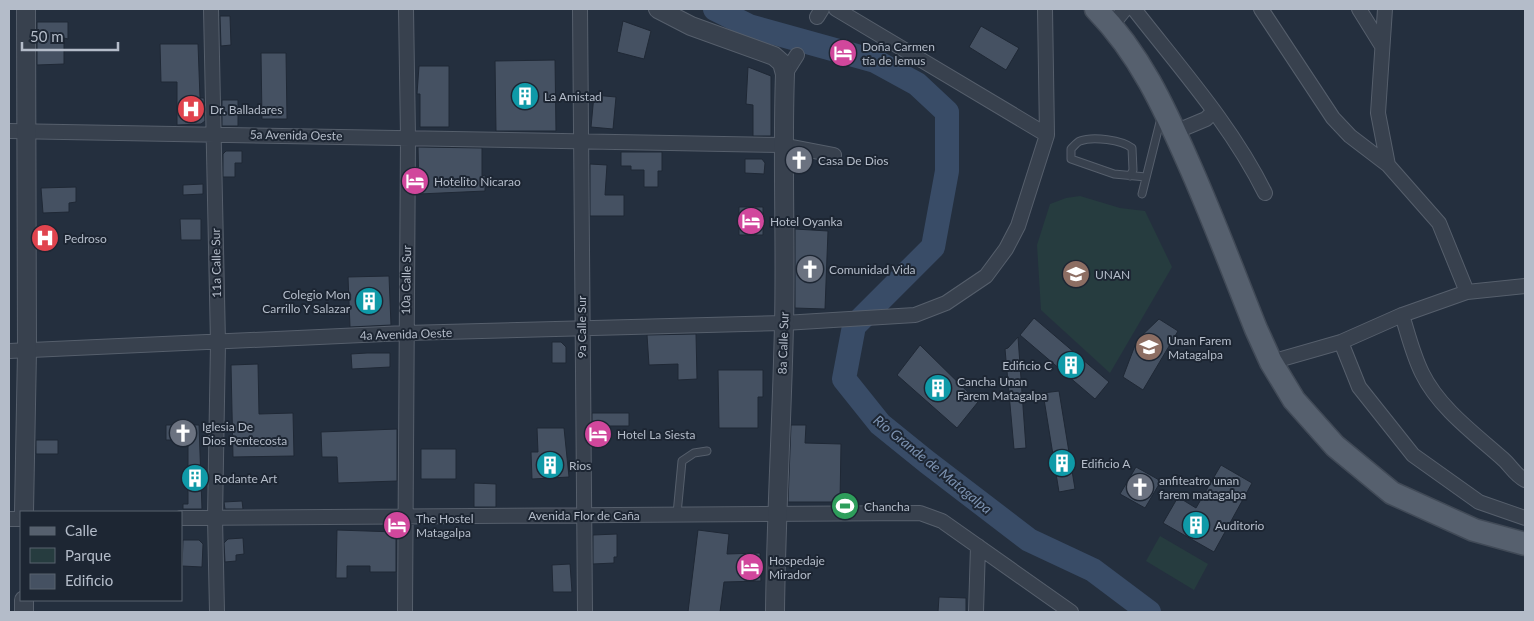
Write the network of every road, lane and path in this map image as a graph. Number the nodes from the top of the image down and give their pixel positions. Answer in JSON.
{"nodes":[{"id":1,"x":26,"y":9,"type":"edge"},
{"id":2,"x":211,"y":9,"type":"edge"},
{"id":3,"x":406,"y":9,"type":"edge"},
{"id":4,"x":580,"y":9,"type":"edge"},
{"id":5,"x":658,"y":9,"type":"edge"},
{"id":6,"x":836,"y":9,"type":"edge"},
{"id":7,"x":1045,"y":9,"type":"edge"},
{"id":8,"x":1096,"y":9,"type":"edge"},
{"id":9,"x":1134,"y":9,"type":"edge"},
{"id":10,"x":1261,"y":9,"type":"edge"},
{"id":11,"x":1359,"y":9,"type":"edge"},
{"id":12,"x":1385,"y":9,"type":"edge"},
{"id":13,"x":1118,"y":17,"type":"edge"},
{"id":14,"x":1382,"y":46,"type":"junction"},
{"id":15,"x":797,"y":56,"type":"dead end"},
{"id":16,"x":785,"y":74,"type":"junction"},
{"id":17,"x":1164,"y":105,"type":"junction"},
{"id":18,"x":1213,"y":112,"type":"junction"},
{"id":19,"x":9,"y":131,"type":"edge"},
{"id":20,"x":28,"y":131,"type":"junction"},
{"id":21,"x":1175,"y":132,"type":"junction"},
{"id":22,"x":214,"y":134,"type":"junction"},
{"id":23,"x":1047,"y":136,"type":"junction"},
{"id":24,"x":408,"y":137,"type":"junction"},
{"id":25,"x":582,"y":140,"type":"junction"},
{"id":26,"x":782,"y":145,"type":"junction"},
{"id":27,"x":834,"y":155,"type":"dead end"},
{"id":28,"x":1388,"y":165,"type":"junction"},
{"id":29,"x":1130,"y":176,"type":"junction"},
{"id":30,"x":1146,"y":177,"type":"junction"},
{"id":31,"x":1142,"y":194,"type":"dead end"},
{"id":32,"x":1264,"y":194,"type":"dead end"},
{"id":33,"x":1525,"y":286,"type":"edge"},
{"id":34,"x":1467,"y":292,"type":"junction"},
{"id":35,"x":1402,"y":315,"type":"junction"},
{"id":36,"x":784,"y":323,"type":"junction"},
{"id":37,"x":581,"y":329,"type":"junction"},
{"id":38,"x":406,"y":333,"type":"junction"},
{"id":39,"x":1341,"y":342,"type":"junction"},
{"id":40,"x":218,"y":343,"type":"junction"},
{"id":41,"x":27,"y":350,"type":"junction"},
{"id":42,"x":9,"y":351,"type":"edge"},
{"id":43,"x":1271,"y":362,"type":"junction"},
{"id":44,"x":707,"y":451,"type":"dead end"},
{"id":45,"x":1525,"y":480,"type":"edge"},
{"id":46,"x":24,"y":511,"type":"edge"},
{"id":47,"x":677,"y":514,"type":"junction"},
{"id":48,"x":776,"y":514,"type":"junction"},
{"id":49,"x":583,"y":515,"type":"junction"},
{"id":50,"x":404,"y":516,"type":"junction"},
{"id":51,"x":182,"y":518,"type":"edge"},
{"id":52,"x":215,"y":518,"type":"junction"},
{"id":53,"x":1525,"y":518,"type":"edge"},
{"id":54,"x":1525,"y":544,"type":"edge"},
{"id":55,"x":978,"y":546,"type":"junction"},
{"id":56,"x":217,"y":612,"type":"edge"},
{"id":57,"x":405,"y":612,"type":"edge"},
{"id":58,"x":585,"y":612,"type":"edge"},
{"id":59,"x":775,"y":612,"type":"edge"},
{"id":60,"x":976,"y":612,"type":"edge"},
{"id":61,"x":1071,"y":612,"type":"edge"}],
"edges":[{"from":1,"to":20,"type":"street"},
{"from":2,"to":22,"type":"street","name":"11a Calle Sur"},
{"from":3,"to":24,"type":"street","name":"10a Calle Sur"},
{"from":4,"to":25,"type":"street","name":"9a Calle Sur"},
{"from":5,"to":16,"type":"street"},
{"from":6,"to":23,"type":"street"},
{"from":7,"to":23,"type":"street","name":"4a Avenida Oeste"},
{"from":8,"to":13,"type":"main road"},
{"from":9,"to":18,"type":"street"},
{"from":10,"to":28,"type":"street"},
{"from":11,"to":14,"type":"street"},
{"from":12,"to":14,"type":"street"},
{"from":13,"to":17,"type":"main road"},
{"from":14,"to":28,"type":"street"},
{"from":15,"to":16,"type":"street"},
{"from":16,"to":26,"type":"street","name":"8a Calle Sur"},
{"from":17,"to":21,"type":"main road"},
{"from":17,"to":30,"type":"lane"},
{"from":18,"to":21,"type":"street"},
{"from":18,"to":32,"type":"street"},
{"from":19,"to":20,"type":"street","name":"5a Avenida Oeste"},
{"from":20,"to":22,"type":"street","name":"5a Avenida Oeste"},
{"from":20,"to":41,"type":"street"},
{"from":21,"to":43,"type":"main road"},
{"from":22,"to":24,"type":"street","name":"5a Avenida Oeste"},
{"from":22,"to":40,"type":"street","name":"11a Calle Sur"},
{"from":23,"to":36,"type":"street","name":"4a Avenida Oeste"},
{"from":24,"to":25,"type":"street","name":"5a Avenida Oeste"},
{"from":24,"to":38,"type":"street","name":"10a Calle Sur"},
{"from":25,"to":26,"type":"street","name":"5a Avenida Oeste"},
{"from":25,"to":37,"type":"street","name":"9a Calle Sur"},
{"from":26,"to":27,"type":"street","name":"5a Avenida Oeste"},
{"from":26,"to":36,"type":"street","name":"8a Calle Sur"},
{"from":28,"to":34,"type":"street"},
{"from":29,"to":29,"type":"lane"},
{"from":29,"to":30,"type":"lane"},
{"from":30,"to":31,"type":"lane"},
{"from":33,"to":34,"type":"street"},
{"from":34,"to":35,"type":"street"},
{"from":35,"to":39,"type":"street"},
{"from":35,"to":45,"type":"street"},
{"from":36,"to":37,"type":"street","name":"4a Avenida Oeste"},
{"from":36,"to":48,"type":"street","name":"8a Calle Sur"},
{"from":37,"to":38,"type":"street","name":"4a Avenida Oeste"},
{"from":37,"to":49,"type":"street","name":"9a Calle Sur"},
{"from":38,"to":40,"type":"street","name":"4a Avenida Oeste"},
{"from":38,"to":50,"type":"street","name":"10a Calle Sur"},
{"from":39,"to":43,"type":"street"},
{"from":39,"to":53,"type":"street"},
{"from":40,"to":41,"type":"street","name":"4a Avenida Oeste"},
{"from":40,"to":52,"type":"street","name":"11a Calle Sur"},
{"from":41,"to":42,"type":"street","name":"4a Avenida Oeste"},
{"from":41,"to":46,"type":"street"},
{"from":43,"to":54,"type":"main road"},
{"from":44,"to":47,"type":"lane"},
{"from":47,"to":48,"type":"street","name":"Avenida Flor de Caña"},
{"from":47,"to":49,"type":"street","name":"Avenida Flor de Caña"},
{"from":48,"to":55,"type":"street","name":"Avenida Flor de Caña"},
{"from":48,"to":59,"type":"street","name":"8a Calle Sur"},
{"from":49,"to":50,"type":"street","name":"Avenida Flor de Caña"},
{"from":49,"to":58,"type":"street","name":"9a Calle Sur"},
{"from":50,"to":52,"type":"street","name":"Avenida Flor de Caña"},
{"from":50,"to":57,"type":"street","name":"10a Calle Sur"},
{"from":51,"to":52,"type":"street","name":"Avenida Flor de Caña"},
{"from":52,"to":56,"type":"street","name":"11a Calle Sur"},
{"from":55,"to":60,"type":"street"},
{"from":55,"to":61,"type":"street","name":"Avenida Flor de Caña"}]}
